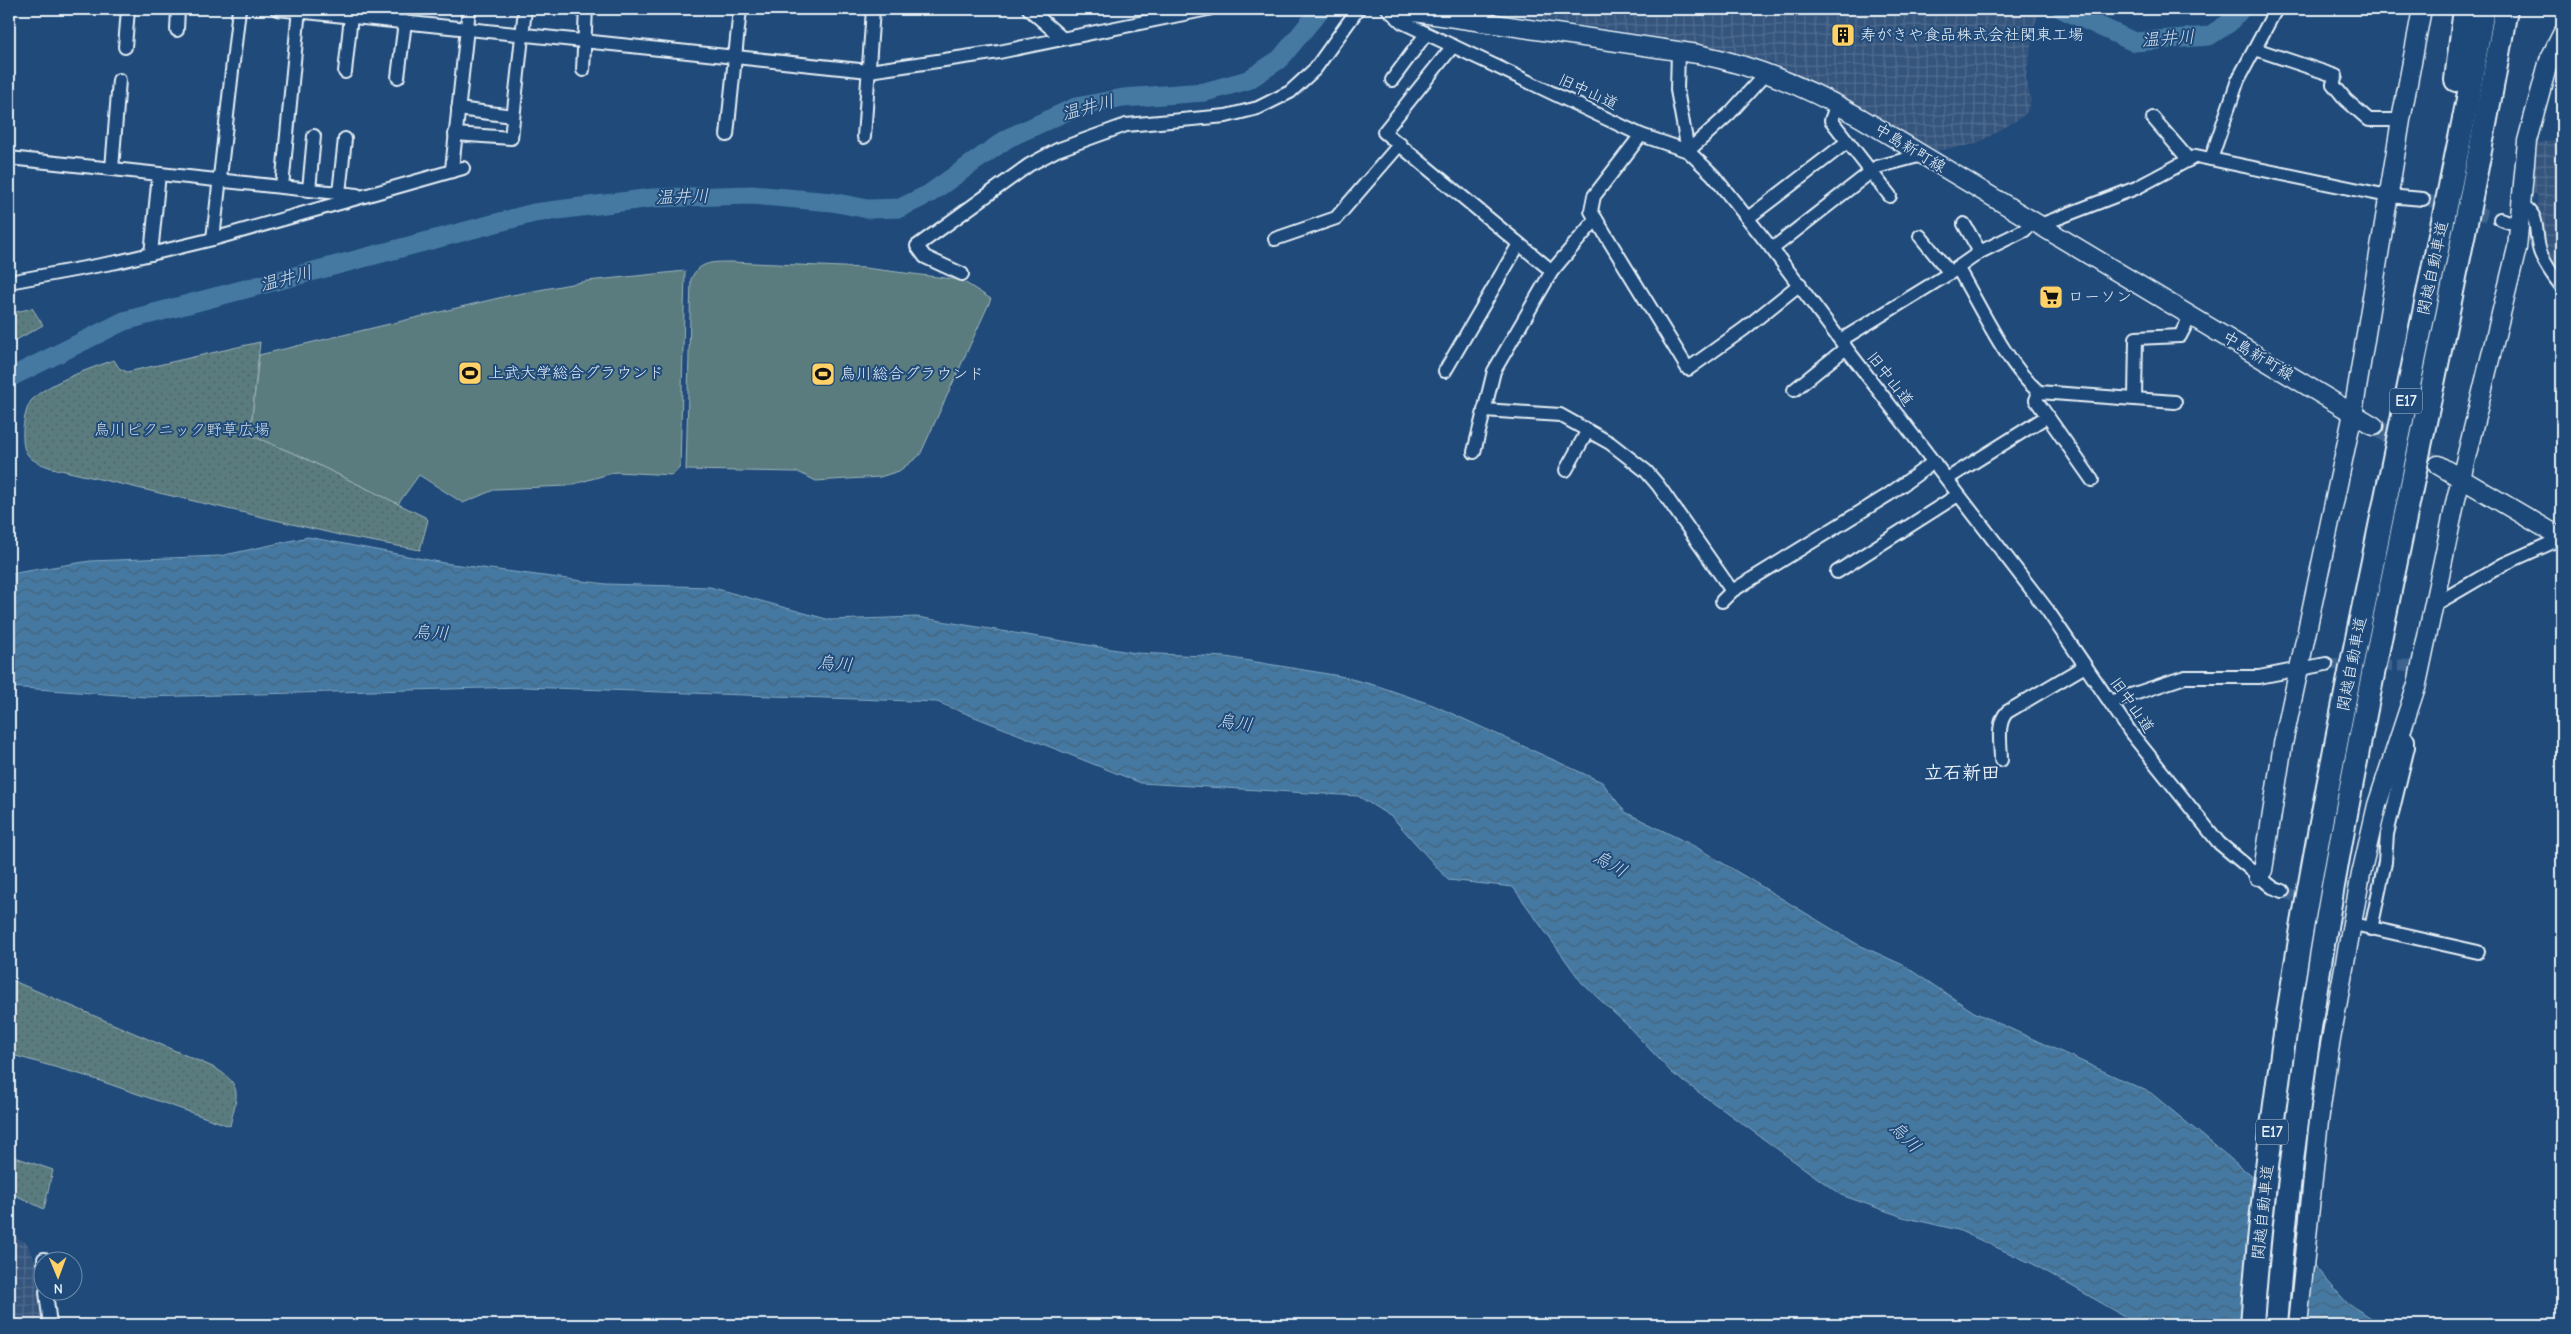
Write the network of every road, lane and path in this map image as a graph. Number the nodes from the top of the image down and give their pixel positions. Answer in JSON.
{"nodes":[{"id":1,"x":128,"y":9,"type":"edge"},
{"id":2,"x":178,"y":9,"type":"edge"},
{"id":3,"x":238,"y":9,"type":"edge"},
{"id":4,"x":277,"y":9,"type":"edge"},
{"id":5,"x":469,"y":9,"type":"edge"},
{"id":6,"x":525,"y":9,"type":"edge"},
{"id":7,"x":586,"y":9,"type":"edge"},
{"id":8,"x":740,"y":9,"type":"edge"},
{"id":9,"x":873,"y":9,"type":"edge"},
{"id":10,"x":1029,"y":9,"type":"edge"},
{"id":11,"x":1208,"y":9,"type":"edge"},
{"id":12,"x":1358,"y":9,"type":"edge"},
{"id":13,"x":1388,"y":9,"type":"edge"},
{"id":14,"x":1394,"y":9,"type":"edge"},
{"id":15,"x":2276,"y":9,"type":"edge"},
{"id":16,"x":2422,"y":9,"type":"edge"},
{"id":17,"x":2465,"y":9,"type":"edge"},
{"id":18,"x":2483,"y":9,"type":"edge"},
{"id":19,"x":2506,"y":9,"type":"edge"},
{"id":20,"x":299,"y":10,"type":"edge"},
{"id":21,"x":328,"y":11,"type":"edge"},
{"id":22,"x":351,"y":16,"type":"junction"},
{"id":23,"x":405,"y":22,"type":"junction"},
{"id":24,"x":467,"y":29,"type":"junction"},
{"id":25,"x":177,"y":30,"type":"dead end"},
{"id":26,"x":522,"y":33,"type":"junction"},
{"id":27,"x":1426,"y":34,"type":"junction"},
{"id":28,"x":2562,"y":34,"type":"edge"},
{"id":29,"x":1062,"y":38,"type":"junction"},
{"id":30,"x":583,"y":41,"type":"junction"},
{"id":31,"x":1452,"y":46,"type":"junction"},
{"id":32,"x":125,"y":48,"type":"dead end"},
{"id":33,"x":2255,"y":49,"type":"junction"},
{"id":34,"x":1678,"y":51,"type":"junction"},
{"id":35,"x":735,"y":57,"type":"junction"},
{"id":36,"x":582,"y":70,"type":"dead end"},
{"id":37,"x":869,"y":71,"type":"junction"},
{"id":38,"x":345,"y":72,"type":"dead end"},
{"id":39,"x":1767,"y":72,"type":"junction"},
{"id":40,"x":398,"y":77,"type":"dead end"},
{"id":41,"x":119,"y":80,"type":"dead end"},
{"id":42,"x":1392,"y":80,"type":"dead end"},
{"id":43,"x":1837,"y":104,"type":"junction"},
{"id":44,"x":458,"y":109,"type":"junction"},
{"id":45,"x":513,"y":116,"type":"junction"},
{"id":46,"x":2153,"y":118,"type":"dead end"},
{"id":47,"x":2401,"y":120,"type":"junction"},
{"id":48,"x":455,"y":134,"type":"junction"},
{"id":49,"x":727,"y":135,"type":"dead end"},
{"id":50,"x":1641,"y":135,"type":"junction"},
{"id":51,"x":314,"y":136,"type":"dead end"},
{"id":52,"x":864,"y":138,"type":"dead end"},
{"id":53,"x":345,"y":139,"type":"dead end"},
{"id":54,"x":1847,"y":142,"type":"junction"},
{"id":55,"x":1400,"y":144,"type":"junction"},
{"id":56,"x":1688,"y":151,"type":"junction"},
{"id":57,"x":1922,"y":155,"type":"junction"},
{"id":58,"x":9,"y":158,"type":"edge"},
{"id":59,"x":2211,"y":159,"type":"junction"},
{"id":60,"x":2189,"y":160,"type":"junction"},
{"id":61,"x":112,"y":168,"type":"junction"},
{"id":62,"x":1871,"y":172,"type":"junction"},
{"id":63,"x":158,"y":174,"type":"junction"},
{"id":64,"x":220,"y":181,"type":"junction"},
{"id":65,"x":282,"y":187,"type":"junction"},
{"id":66,"x":309,"y":190,"type":"junction"},
{"id":67,"x":339,"y":193,"type":"junction"},
{"id":68,"x":363,"y":196,"type":"junction"},
{"id":69,"x":1890,"y":196,"type":"dead end"},
{"id":70,"x":2388,"y":196,"type":"junction"},
{"id":71,"x":2423,"y":199,"type":"tunnel mouth"},
{"id":72,"x":2522,"y":206,"type":"junction"},
{"id":73,"x":1748,"y":218,"type":"junction"},
{"id":74,"x":1596,"y":219,"type":"junction"},
{"id":75,"x":2500,"y":219,"type":"tunnel mouth"},
{"id":76,"x":2036,"y":223,"type":"junction"},
{"id":77,"x":1964,"y":224,"type":"dead end"},
{"id":78,"x":2520,"y":225,"type":"junction"},
{"id":79,"x":1920,"y":236,"type":"dead end"},
{"id":80,"x":1275,"y":239,"type":"dead end"},
{"id":81,"x":212,"y":240,"type":"junction"},
{"id":82,"x":1519,"y":244,"type":"junction"},
{"id":83,"x":1772,"y":248,"type":"junction"},
{"id":84,"x":1980,"y":252,"type":"junction"},
{"id":85,"x":151,"y":254,"type":"junction"},
{"id":86,"x":1953,"y":270,"type":"junction"},
{"id":87,"x":1552,"y":272,"type":"junction"},
{"id":88,"x":962,"y":274,"type":"dead end"},
{"id":89,"x":9,"y":282,"type":"edge"},
{"id":90,"x":1800,"y":284,"type":"junction"},
{"id":91,"x":2562,"y":287,"type":"edge"},
{"id":92,"x":2191,"y":315,"type":"junction"},
{"id":93,"x":1844,"y":344,"type":"junction"},
{"id":94,"x":1445,"y":371,"type":"dead end"},
{"id":95,"x":1794,"y":390,"type":"dead end"},
{"id":96,"x":2039,"y":392,"type":"junction"},
{"id":97,"x":2135,"y":398,"type":"junction"},
{"id":98,"x":2175,"y":402,"type":"dead end"},
{"id":99,"x":1484,"y":410,"type":"junction"},
{"id":100,"x":2353,"y":413,"type":"junction"},
{"id":101,"x":2046,"y":417,"type":"junction"},
{"id":102,"x":2374,"y":426,"type":"tunnel mouth"},
{"id":103,"x":1587,"y":432,"type":"junction"},
{"id":104,"x":1474,"y":452,"type":"dead end"},
{"id":105,"x":1934,"y":462,"type":"junction"},
{"id":106,"x":2438,"y":465,"type":"tunnel mouth"},
{"id":107,"x":1566,"y":470,"type":"dead end"},
{"id":108,"x":1947,"y":478,"type":"junction"},
{"id":109,"x":2461,"y":478,"type":"junction"},
{"id":110,"x":2092,"y":480,"type":"dead end"},
{"id":111,"x":1958,"y":495,"type":"junction"},
{"id":112,"x":2562,"y":538,"type":"edge"},
{"id":113,"x":1837,"y":572,"type":"dead end"},
{"id":114,"x":1732,"y":591,"type":"junction"},
{"id":115,"x":1722,"y":601,"type":"dead end"},
{"id":116,"x":2434,"y":605,"type":"junction"},
{"id":117,"x":2326,"y":664,"type":"tunnel mouth"},
{"id":118,"x":2085,"y":666,"type":"junction"},
{"id":119,"x":2298,"y":668,"type":"junction"},
{"id":120,"x":2110,"y":702,"type":"junction"},
{"id":121,"x":2402,"y":734,"type":"junction"},
{"id":122,"x":2001,"y":760,"type":"dead end"},
{"id":123,"x":2326,"y":794,"type":"junction"},
{"id":124,"x":2258,"y":876,"type":"junction"},
{"id":125,"x":2277,"y":889,"type":"tunnel mouth"},
{"id":126,"x":2358,"y":925,"type":"tunnel mouth"},
{"id":127,"x":2371,"y":929,"type":"junction"},
{"id":128,"x":2478,"y":952,"type":"dead end"},
{"id":129,"x":47,"y":1302,"type":"edge"},
{"id":130,"x":50,"y":1325,"type":"edge"},
{"id":131,"x":2252,"y":1325,"type":"edge"},
{"id":132,"x":2276,"y":1325,"type":"edge"},
{"id":133,"x":2298,"y":1325,"type":"edge"}],
"edges":[{"from":1,"to":32,"type":"street"},
{"from":2,"to":25,"type":"street"},
{"from":3,"to":64,"type":"street"},
{"from":4,"to":20,"type":"street"},
{"from":5,"to":24,"type":"street"},
{"from":6,"to":26,"type":"street"},
{"from":7,"to":30,"type":"street"},
{"from":8,"to":35,"type":"street"},
{"from":9,"to":37,"type":"street"},
{"from":10,"to":29,"type":"street"},
{"from":11,"to":29,"type":"street"},
{"from":12,"to":88,"type":"street"},
{"from":13,"to":27,"type":"street","name":"旧中山道"},
{"from":14,"to":34,"type":"street","name":"中島新町線"},
{"from":15,"to":33,"type":"street"},
{"from":16,"to":47,"type":"street"},
{"from":17,"to":123,"type":"highway"},
{"from":18,"to":123,"type":"highway","name":"関越自動車道","number":"E17"},
{"from":19,"to":132,"type":"highway","name":"関越自動車道","number":"E17"},
{"from":20,"to":21,"type":"street"},
{"from":20,"to":65,"type":"street"},
{"from":21,"to":22,"type":"street"},
{"from":22,"to":23,"type":"street"},
{"from":22,"to":38,"type":"street"},
{"from":23,"to":24,"type":"street"},
{"from":23,"to":40,"type":"street"},
{"from":24,"to":26,"type":"street"},
{"from":24,"to":44,"type":"street"},
{"from":26,"to":30,"type":"street"},
{"from":26,"to":45,"type":"street"},
{"from":27,"to":31,"type":"street","name":"旧中山道"},
{"from":27,"to":42,"type":"street"},
{"from":28,"to":72,"type":"street"},
{"from":29,"to":37,"type":"street"},
{"from":30,"to":35,"type":"street"},
{"from":30,"to":36,"type":"street"},
{"from":31,"to":50,"type":"street","name":"旧中山道"},
{"from":31,"to":55,"type":"street"},
{"from":33,"to":47,"type":"street"},
{"from":33,"to":59,"type":"street"},
{"from":34,"to":39,"type":"street","name":"中島新町線"},
{"from":34,"to":56,"type":"street"},
{"from":35,"to":37,"type":"street"},
{"from":35,"to":49,"type":"street"},
{"from":37,"to":52,"type":"street"},
{"from":39,"to":43,"type":"street","name":"中島新町線"},
{"from":39,"to":56,"type":"street"},
{"from":41,"to":61,"type":"street"},
{"from":43,"to":54,"type":"street"},
{"from":43,"to":57,"type":"street","name":"中島新町線"},
{"from":44,"to":45,"type":"street"},
{"from":44,"to":48,"type":"street"},
{"from":45,"to":48,"type":"street"},
{"from":46,"to":60,"type":"street"},
{"from":47,"to":70,"type":"street"},
{"from":48,"to":68,"type":"street"},
{"from":50,"to":56,"type":"street","name":"旧中山道"},
{"from":50,"to":74,"type":"street"},
{"from":51,"to":66,"type":"street"},
{"from":53,"to":67,"type":"street"},
{"from":54,"to":62,"type":"street"},
{"from":54,"to":73,"type":"street"},
{"from":55,"to":80,"type":"street"},
{"from":55,"to":82,"type":"street"},
{"from":56,"to":73,"type":"street","name":"旧中山道"},
{"from":57,"to":62,"type":"street"},
{"from":57,"to":76,"type":"street","name":"中島新町線"},
{"from":58,"to":61,"type":"street"},
{"from":59,"to":60,"type":"street"},
{"from":59,"to":70,"type":"street"},
{"from":60,"to":76,"type":"street"},
{"from":61,"to":63,"type":"street"},
{"from":62,"to":69,"type":"street"},
{"from":62,"to":83,"type":"street"},
{"from":63,"to":64,"type":"street"},
{"from":63,"to":85,"type":"street"},
{"from":64,"to":65,"type":"street"},
{"from":64,"to":81,"type":"street"},
{"from":65,"to":66,"type":"street"},
{"from":66,"to":67,"type":"street"},
{"from":67,"to":68,"type":"street"},
{"from":68,"to":81,"type":"street"},
{"from":70,"to":71,"type":"street"},
{"from":70,"to":100,"type":"street"},
{"from":72,"to":78,"type":"street"},
{"from":72,"to":91,"type":"street"},
{"from":73,"to":83,"type":"street","name":"旧中山道"},
{"from":74,"to":87,"type":"street"},
{"from":74,"to":90,"type":"street"},
{"from":75,"to":78,"type":"street"},
{"from":76,"to":84,"type":"street"},
{"from":76,"to":92,"type":"street","name":"中島新町線"},
{"from":77,"to":84,"type":"street"},
{"from":78,"to":109,"type":"street"},
{"from":79,"to":86,"type":"street"},
{"from":81,"to":85,"type":"street"},
{"from":82,"to":87,"type":"street"},
{"from":82,"to":94,"type":"street"},
{"from":83,"to":90,"type":"street","name":"旧中山道"},
{"from":84,"to":86,"type":"street"},
{"from":85,"to":89,"type":"street"},
{"from":86,"to":93,"type":"street"},
{"from":86,"to":96,"type":"street"},
{"from":87,"to":99,"type":"street"},
{"from":90,"to":93,"type":"street","name":"旧中山道"},
{"from":92,"to":97,"type":"street"},
{"from":92,"to":100,"type":"street","name":"中島新町線"},
{"from":93,"to":95,"type":"street"},
{"from":93,"to":105,"type":"street","name":"旧中山道"},
{"from":96,"to":97,"type":"street"},
{"from":96,"to":101,"type":"street"},
{"from":97,"to":98,"type":"street"},
{"from":99,"to":103,"type":"street"},
{"from":99,"to":104,"type":"street"},
{"from":100,"to":102,"type":"street","name":"中島新町線"},
{"from":100,"to":119,"type":"street"},
{"from":101,"to":108,"type":"street"},
{"from":101,"to":110,"type":"street"},
{"from":103,"to":107,"type":"street"},
{"from":103,"to":114,"type":"street"},
{"from":105,"to":108,"type":"street","name":"旧中山道"},
{"from":105,"to":114,"type":"street"},
{"from":106,"to":109,"type":"street"},
{"from":108,"to":111,"type":"street","name":"旧中山道"},
{"from":109,"to":112,"type":"street"},
{"from":109,"to":116,"type":"street"},
{"from":111,"to":113,"type":"street"},
{"from":111,"to":118,"type":"street","name":"旧中山道"},
{"from":112,"to":116,"type":"street"},
{"from":114,"to":115,"type":"street"},
{"from":116,"to":121,"type":"street"},
{"from":117,"to":119,"type":"street"},
{"from":118,"to":120,"type":"street","name":"旧中山道"},
{"from":118,"to":122,"type":"street"},
{"from":119,"to":120,"type":"street"},
{"from":119,"to":124,"type":"street"},
{"from":120,"to":124,"type":"street","name":"旧中山道"},
{"from":121,"to":127,"type":"street"},
{"from":121,"to":133,"type":"street"},
{"from":123,"to":131,"type":"highway","name":"関越自動車道","number":"E17"},
{"from":124,"to":125,"type":"street","name":"旧中山道"},
{"from":126,"to":127,"type":"street"},
{"from":127,"to":128,"type":"street"},
{"from":129,"to":130,"type":"street"}]}
